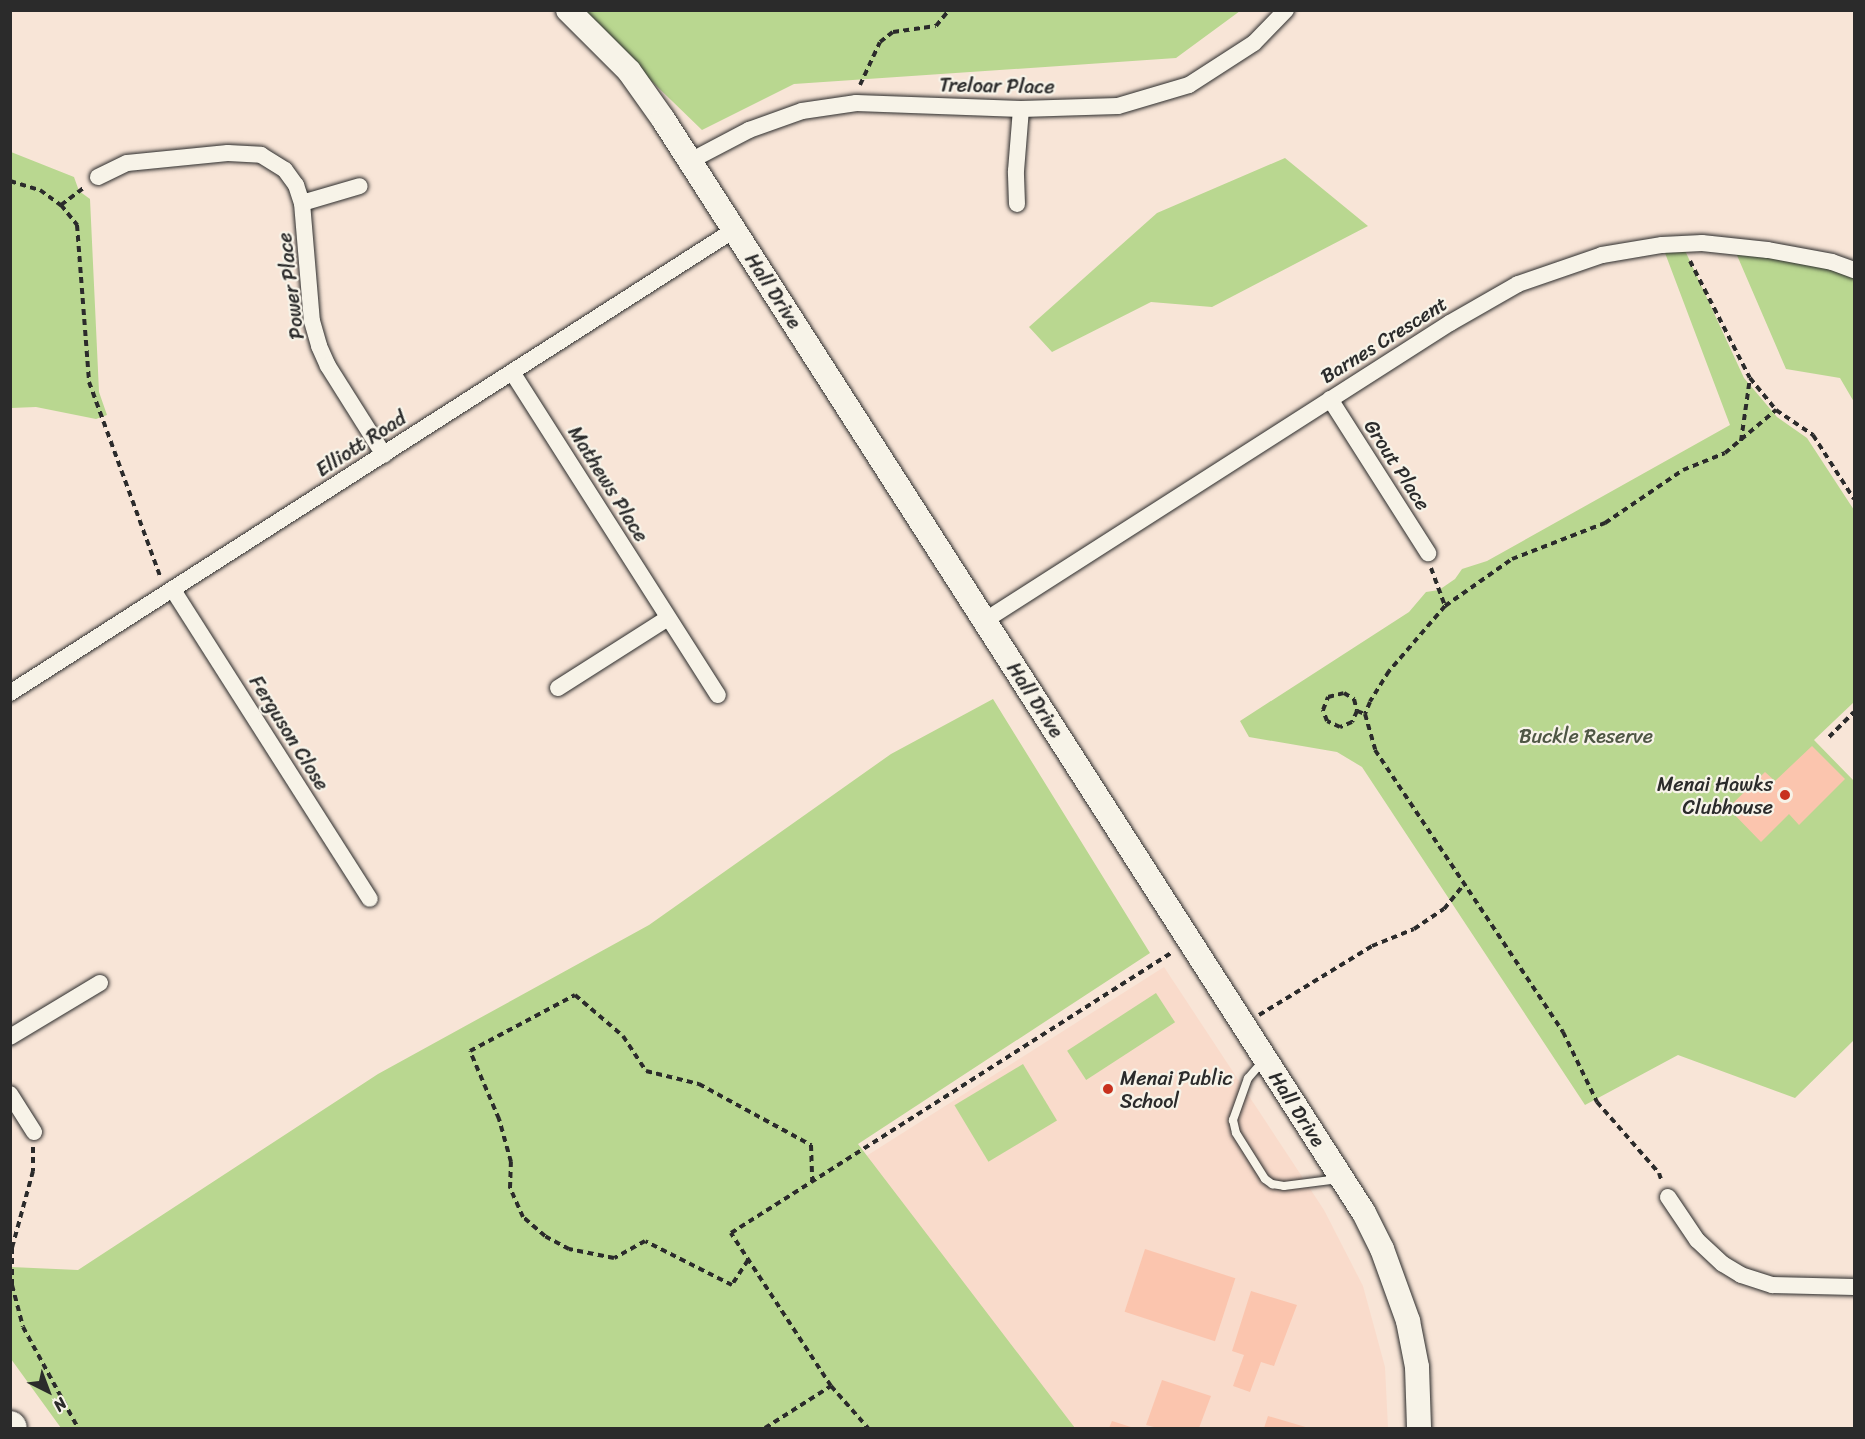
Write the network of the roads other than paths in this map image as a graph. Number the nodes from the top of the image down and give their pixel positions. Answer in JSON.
{"nodes":[{"id":1,"x":568,"y":10,"type":"edge"},
{"id":2,"x":1286,"y":10,"type":"edge"},
{"id":3,"x":1021,"y":109,"type":"junction"},
{"id":4,"x":690,"y":161,"type":"junction"},
{"id":5,"x":98,"y":177,"type":"road end"},
{"id":6,"x":360,"y":186,"type":"dead end"},
{"id":7,"x":302,"y":203,"type":"junction"},
{"id":8,"x":1017,"y":204,"type":"dead end"},
{"id":9,"x":734,"y":230,"type":"junction"},
{"id":10,"x":1854,"y":270,"type":"edge"},
{"id":11,"x":512,"y":372,"type":"junction"},
{"id":12,"x":1330,"y":399,"type":"junction"},
{"id":13,"x":384,"y":455,"type":"junction"},
{"id":14,"x":1428,"y":553,"type":"road end"},
{"id":15,"x":170,"y":592,"type":"junction"},
{"id":16,"x":668,"y":618,"type":"junction"},
{"id":17,"x":984,"y":621,"type":"junction"},
{"id":18,"x":558,"y":688,"type":"dead end"},
{"id":19,"x":10,"y":693,"type":"edge"},
{"id":20,"x":718,"y":695,"type":"dead end"},
{"id":21,"x":370,"y":899,"type":"dead end"},
{"id":22,"x":100,"y":984,"type":"dead end"},
{"id":23,"x":10,"y":1037,"type":"edge"},
{"id":24,"x":1264,"y":1058,"type":"junction"},
{"id":25,"x":10,"y":1094,"type":"edge"},
{"id":26,"x":34,"y":1132,"type":"road end"},
{"id":27,"x":1342,"y":1178,"type":"junction"},
{"id":28,"x":1668,"y":1197,"type":"road end"},
{"id":29,"x":1854,"y":1287,"type":"edge"},
{"id":30,"x":1419,"y":1428,"type":"edge"}],
"edges":[{"from":1,"to":4,"type":"street","name":"Hall Drive"},
{"from":2,"to":3,"type":"street","name":"Treloar Place"},
{"from":3,"to":4,"type":"street","name":"Treloar Place"},
{"from":3,"to":8,"type":"street"},
{"from":4,"to":9,"type":"street","name":"Hall Drive"},
{"from":5,"to":7,"type":"street","name":"Power Place"},
{"from":6,"to":7,"type":"street","name":"Power Place"},
{"from":7,"to":13,"type":"street","name":"Power Place"},
{"from":9,"to":11,"type":"street","name":"Elliott Road"},
{"from":9,"to":17,"type":"street","name":"Hall Drive"},
{"from":10,"to":12,"type":"street","name":"Barnes Crescent"},
{"from":11,"to":13,"type":"street","name":"Elliott Road"},
{"from":11,"to":16,"type":"street","name":"Mathews Place"},
{"from":12,"to":14,"type":"street","name":"Grout Place"},
{"from":12,"to":17,"type":"street","name":"Barnes Crescent"},
{"from":13,"to":15,"type":"street","name":"Elliott Road"},
{"from":15,"to":19,"type":"street","name":"Elliott Road"},
{"from":15,"to":21,"type":"street","name":"Ferguson Close"},
{"from":16,"to":18,"type":"street"},
{"from":16,"to":20,"type":"street","name":"Mathews Place"},
{"from":17,"to":24,"type":"street","name":"Hall Drive"},
{"from":22,"to":23,"type":"street"},
{"from":24,"to":27,"type":"street","name":"Hall Drive"},
{"from":24,"to":27,"type":"lane"},
{"from":25,"to":26,"type":"street"},
{"from":27,"to":30,"type":"street","name":"Hall Drive"},
{"from":28,"to":29,"type":"street"}]}
